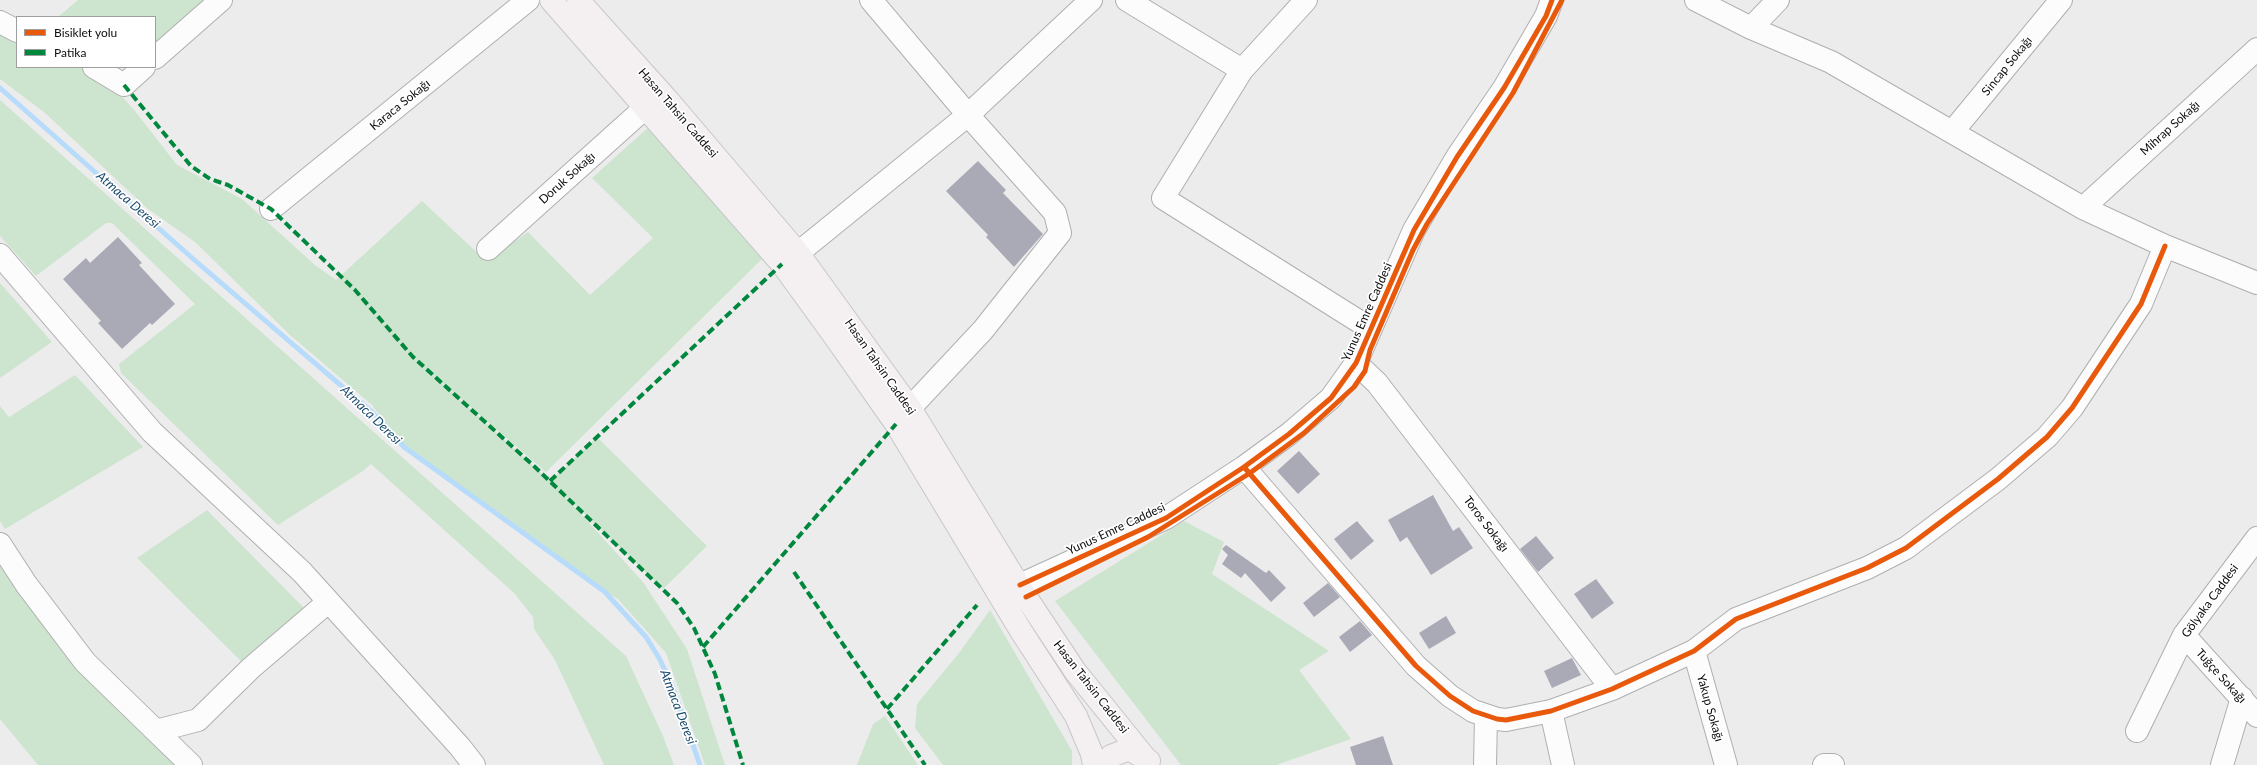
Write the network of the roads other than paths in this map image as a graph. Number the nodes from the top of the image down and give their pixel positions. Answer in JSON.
{"nodes":[{"id":1,"x":222,"y":0,"type":"edge"},
{"id":2,"x":528,"y":0,"type":"edge"},
{"id":3,"x":551,"y":0,"type":"edge"},
{"id":4,"x":578,"y":0,"type":"edge"},
{"id":5,"x":871,"y":0,"type":"edge"},
{"id":6,"x":1091,"y":0,"type":"edge"},
{"id":7,"x":1127,"y":0,"type":"edge"},
{"id":8,"x":1306,"y":0,"type":"edge"},
{"id":9,"x":1552,"y":0,"type":"edge"},
{"id":10,"x":1696,"y":0,"type":"edge"},
{"id":11,"x":1778,"y":0,"type":"edge"},
{"id":12,"x":2061,"y":0,"type":"edge"},
{"id":13,"x":0,"y":22,"type":"edge"},
{"id":14,"x":1751,"y":28,"type":"junction"},
{"id":15,"x":16,"y":30,"type":"edge"},
{"id":16,"x":2257,"y":48,"type":"edge"},
{"id":17,"x":156,"y":57,"type":"edge"},
{"id":18,"x":96,"y":68,"type":"edge"},
{"id":19,"x":143,"y":68,"type":"edge"},
{"id":20,"x":1242,"y":70,"type":"junction"},
{"id":21,"x":646,"y":107,"type":"junction"},
{"id":22,"x":968,"y":115,"type":"junction"},
{"id":23,"x":1953,"y":131,"type":"junction"},
{"id":24,"x":2083,"y":208,"type":"junction"},
{"id":25,"x":271,"y":209,"type":"dead end"},
{"id":26,"x":2166,"y":246,"type":"junction"},
{"id":27,"x":488,"y":249,"type":"dead end"},
{"id":28,"x":798,"y":253,"type":"junction"},
{"id":29,"x":0,"y":255,"type":"edge"},
{"id":30,"x":2257,"y":284,"type":"edge"},
{"id":31,"x":1371,"y":329,"type":"junction"},
{"id":32,"x":1356,"y":363,"type":"junction"},
{"id":33,"x":910,"y":408,"type":"junction"},
{"id":34,"x":1244,"y":467,"type":"junction"},
{"id":35,"x":2257,"y":538,"type":"edge"},
{"id":36,"x":0,"y":544,"type":"edge"},
{"id":37,"x":1020,"y":585,"type":"junction"},
{"id":38,"x":328,"y":602,"type":"junction"},
{"id":39,"x":2184,"y":635,"type":"junction"},
{"id":40,"x":1694,"y":651,"type":"junction"},
{"id":41,"x":1612,"y":689,"type":"junction"},
{"id":42,"x":2242,"y":698,"type":"junction"},
{"id":43,"x":1551,"y":711,"type":"junction"},
{"id":44,"x":1486,"y":716,"type":"junction"},
{"id":45,"x":2257,"y":716,"type":"edge"},
{"id":46,"x":2137,"y":731,"type":"dead end"},
{"id":47,"x":156,"y":732,"type":"junction"},
{"id":48,"x":1152,"y":763,"type":"edge"},
{"id":49,"x":191,"y":765,"type":"edge"},
{"id":50,"x":474,"y":765,"type":"edge"},
{"id":51,"x":1094,"y":765,"type":"edge"},
{"id":52,"x":1102,"y":765,"type":"edge"},
{"id":53,"x":1485,"y":765,"type":"edge"},
{"id":54,"x":1563,"y":765,"type":"edge"},
{"id":55,"x":1726,"y":765,"type":"edge"},
{"id":56,"x":1824,"y":765,"type":"edge"},
{"id":57,"x":1833,"y":765,"type":"edge"},
{"id":58,"x":2222,"y":765,"type":"edge"}],
"edges":[{"from":1,"to":17,"type":"street"},
{"from":2,"to":25,"type":"street","name":"Karaca Sokağı"},
{"from":3,"to":21,"type":"main road","name":"Hasan Tahsin Caddesi"},
{"from":4,"to":28,"type":"main road","name":"Hasan Tahsin Caddesi"},
{"from":5,"to":22,"type":"street"},
{"from":6,"to":22,"type":"street"},
{"from":7,"to":20,"type":"street"},
{"from":8,"to":20,"type":"street"},
{"from":9,"to":31,"type":"street","name":"Yunus Emre Caddesi"},
{"from":10,"to":14,"type":"street"},
{"from":11,"to":14,"type":"street"},
{"from":12,"to":23,"type":"street","name":"Sincap Sokağı"},
{"from":13,"to":15,"type":"street"},
{"from":14,"to":23,"type":"street"},
{"from":16,"to":24,"type":"street","name":"Mihrap Sokağı"},
{"from":18,"to":19,"type":"street"},
{"from":20,"to":31,"type":"street"},
{"from":21,"to":27,"type":"street","name":"Doruk Sokağı"},
{"from":21,"to":51,"type":"main road","name":"Hasan Tahsin Caddesi"},
{"from":22,"to":28,"type":"street"},
{"from":22,"to":33,"type":"street"},
{"from":23,"to":24,"type":"street"},
{"from":24,"to":26,"type":"street"},
{"from":26,"to":30,"type":"street"},
{"from":26,"to":40,"type":"street"},
{"from":28,"to":33,"type":"main road","name":"Hasan Tahsin Caddesi"},
{"from":29,"to":38,"type":"street"},
{"from":31,"to":32,"type":"street","name":"Yunus Emre Caddesi"},
{"from":32,"to":34,"type":"street","name":"Yunus Emre Caddesi"},
{"from":32,"to":41,"type":"street","name":"Toros Sokağı"},
{"from":33,"to":37,"type":"main road","name":"Hasan Tahsin Caddesi"},
{"from":34,"to":37,"type":"street","name":"Yunus Emre Caddesi"},
{"from":34,"to":44,"type":"street"},
{"from":35,"to":39,"type":"street","name":"Gölyaka Caddesi"},
{"from":36,"to":47,"type":"street"},
{"from":37,"to":48,"type":"main road","name":"Hasan Tahsin Caddesi"},
{"from":38,"to":47,"type":"street"},
{"from":38,"to":50,"type":"street"},
{"from":39,"to":42,"type":"street","name":"Tuğçe Sokağı"},
{"from":39,"to":46,"type":"street","name":"Gölyaka Caddesi"},
{"from":40,"to":41,"type":"street"},
{"from":40,"to":55,"type":"street","name":"Yakup Sokağı"},
{"from":41,"to":43,"type":"street"},
{"from":42,"to":45,"type":"street","name":"Tuğçe Sokağı"},
{"from":42,"to":58,"type":"street"},
{"from":43,"to":44,"type":"street"},
{"from":43,"to":54,"type":"street"},
{"from":44,"to":53,"type":"street"},
{"from":47,"to":49,"type":"street"},
{"from":48,"to":52,"type":"main road"},
{"from":56,"to":57,"type":"street"}]}
